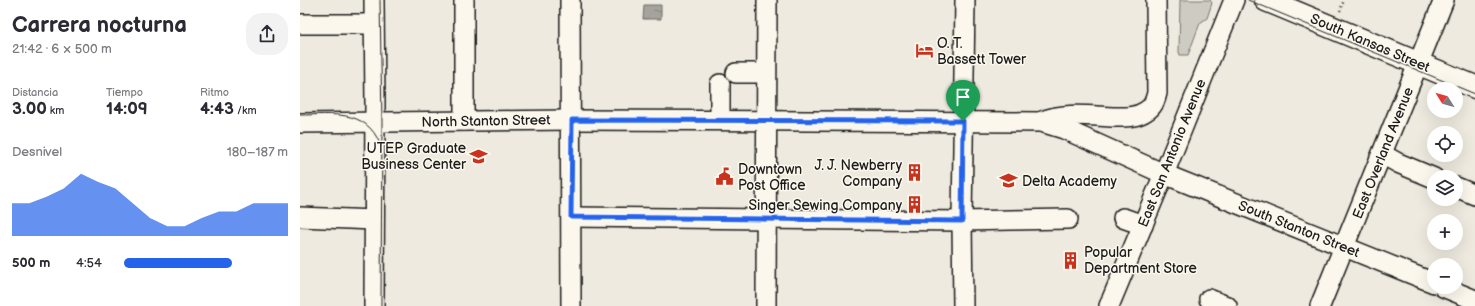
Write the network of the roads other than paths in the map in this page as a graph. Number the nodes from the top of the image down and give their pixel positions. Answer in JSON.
{"nodes":[{"id":1,"x":374,"y":0,"type":"edge"},
{"id":2,"x":464,"y":0,"type":"edge"},
{"id":3,"x":570,"y":0,"type":"edge"},
{"id":4,"x":766,"y":0,"type":"edge"},
{"id":5,"x":964,"y":0,"type":"edge"},
{"id":6,"x":1156,"y":0,"type":"edge"},
{"id":7,"x":1234,"y":0,"type":"edge"},
{"id":8,"x":1266,"y":0,"type":"edge"},
{"id":9,"x":1444,"y":0,"type":"edge"},
{"id":10,"x":300,"y":24,"type":"edge"},
{"id":11,"x":374,"y":24,"type":"junction"},
{"id":12,"x":1419,"y":64,"type":"junction"},
{"id":13,"x":736,"y":73,"type":"dead end"},
{"id":14,"x":766,"y":73,"type":"junction"},
{"id":15,"x":720,"y":84,"type":"dead end"},
{"id":16,"x":1475,"y":87,"type":"edge"},
{"id":17,"x":572,"y":120,"type":"junction"},
{"id":18,"x":720,"y":120,"type":"junction"},
{"id":19,"x":766,"y":120,"type":"junction"},
{"id":20,"x":464,"y":121,"type":"junction"},
{"id":21,"x":963,"y":121,"type":"junction"},
{"id":22,"x":1041,"y":122,"type":"junction"},
{"id":23,"x":300,"y":123,"type":"edge"},
{"id":24,"x":374,"y":123,"type":"junction"},
{"id":25,"x":1382,"y":154,"type":"junction"},
{"id":26,"x":1164,"y":174,"type":"junction"},
{"id":27,"x":1427,"y":175,"type":"edge"},
{"id":28,"x":1463,"y":190,"type":"edge"},
{"id":29,"x":1475,"y":195,"type":"edge"},
{"id":30,"x":300,"y":217,"type":"edge"},
{"id":31,"x":571,"y":217,"type":"junction"},
{"id":32,"x":1123,"y":218,"type":"dead end"},
{"id":33,"x":766,"y":219,"type":"junction"},
{"id":34,"x":1068,"y":219,"type":"dead end"},
{"id":35,"x":374,"y":220,"type":"junction"},
{"id":36,"x":962,"y":221,"type":"junction"},
{"id":37,"x":1143,"y":225,"type":"junction"},
{"id":38,"x":1344,"y":248,"type":"junction"},
{"id":39,"x":1427,"y":280,"type":"edge"},
{"id":40,"x":1460,"y":294,"type":"edge"},
{"id":41,"x":1209,"y":299,"type":"dead end"},
{"id":42,"x":1475,"y":300,"type":"edge"},
{"id":43,"x":374,"y":306,"type":"edge"},
{"id":44,"x":571,"y":306,"type":"edge"},
{"id":45,"x":766,"y":306,"type":"edge"},
{"id":46,"x":963,"y":306,"type":"edge"},
{"id":47,"x":1109,"y":306,"type":"edge"},
{"id":48,"x":1227,"y":306,"type":"edge"},
{"id":49,"x":1320,"y":306,"type":"edge"}],
"edges":[{"from":1,"to":11,"type":"street"},
{"from":2,"to":20,"type":"street"},
{"from":3,"to":17,"type":"street"},
{"from":4,"to":14,"type":"street"},
{"from":5,"to":21,"type":"street"},
{"from":6,"to":22,"type":"street"},
{"from":7,"to":26,"type":"street","name":"East San Antonio Avenue"},
{"from":8,"to":12,"type":"main road","name":"South Kansas Street"},
{"from":9,"to":12,"type":"street","name":"East Overland Avenue"},
{"from":10,"to":11,"type":"street"},
{"from":11,"to":24,"type":"street"},
{"from":12,"to":16,"type":"main road","name":"South Kansas Street"},
{"from":12,"to":25,"type":"street","name":"East Overland Avenue"},
{"from":13,"to":14,"type":"street"},
{"from":14,"to":19,"type":"street"},
{"from":15,"to":18,"type":"street"},
{"from":17,"to":18,"type":"street","name":"North Stanton Street"},
{"from":17,"to":20,"type":"street","name":"North Stanton Street"},
{"from":17,"to":31,"type":"street"},
{"from":18,"to":19,"type":"street","name":"North Stanton Street"},
{"from":19,"to":21,"type":"street","name":"North Stanton Street"},
{"from":19,"to":33,"type":"street"},
{"from":20,"to":24,"type":"street","name":"North Stanton Street"},
{"from":21,"to":22,"type":"street","name":"North Stanton Street"},
{"from":21,"to":36,"type":"street"},
{"from":22,"to":26,"type":"street","name":"North Stanton Street"},
{"from":23,"to":24,"type":"street","name":"North Stanton Street"},
{"from":24,"to":35,"type":"street"},
{"from":25,"to":27,"type":"street"},
{"from":25,"to":38,"type":"street","name":"East Overland Avenue"},
{"from":26,"to":37,"type":"street","name":"East San Antonio Avenue"},
{"from":26,"to":38,"type":"street","name":"South Stanton Street"},
{"from":28,"to":29,"type":"street"},
{"from":30,"to":35,"type":"street"},
{"from":31,"to":33,"type":"street"},
{"from":31,"to":44,"type":"street"},
{"from":32,"to":37,"type":"street"},
{"from":33,"to":36,"type":"street"},
{"from":33,"to":45,"type":"street"},
{"from":34,"to":36,"type":"street"},
{"from":35,"to":43,"type":"street"},
{"from":36,"to":46,"type":"street"},
{"from":37,"to":47,"type":"street","name":"East San Antonio Avenue"},
{"from":38,"to":39,"type":"street","name":"South Stanton Street"},
{"from":38,"to":49,"type":"street","name":"East Overland Avenue"},
{"from":40,"to":42,"type":"street"},
{"from":41,"to":48,"type":"street"}]}
